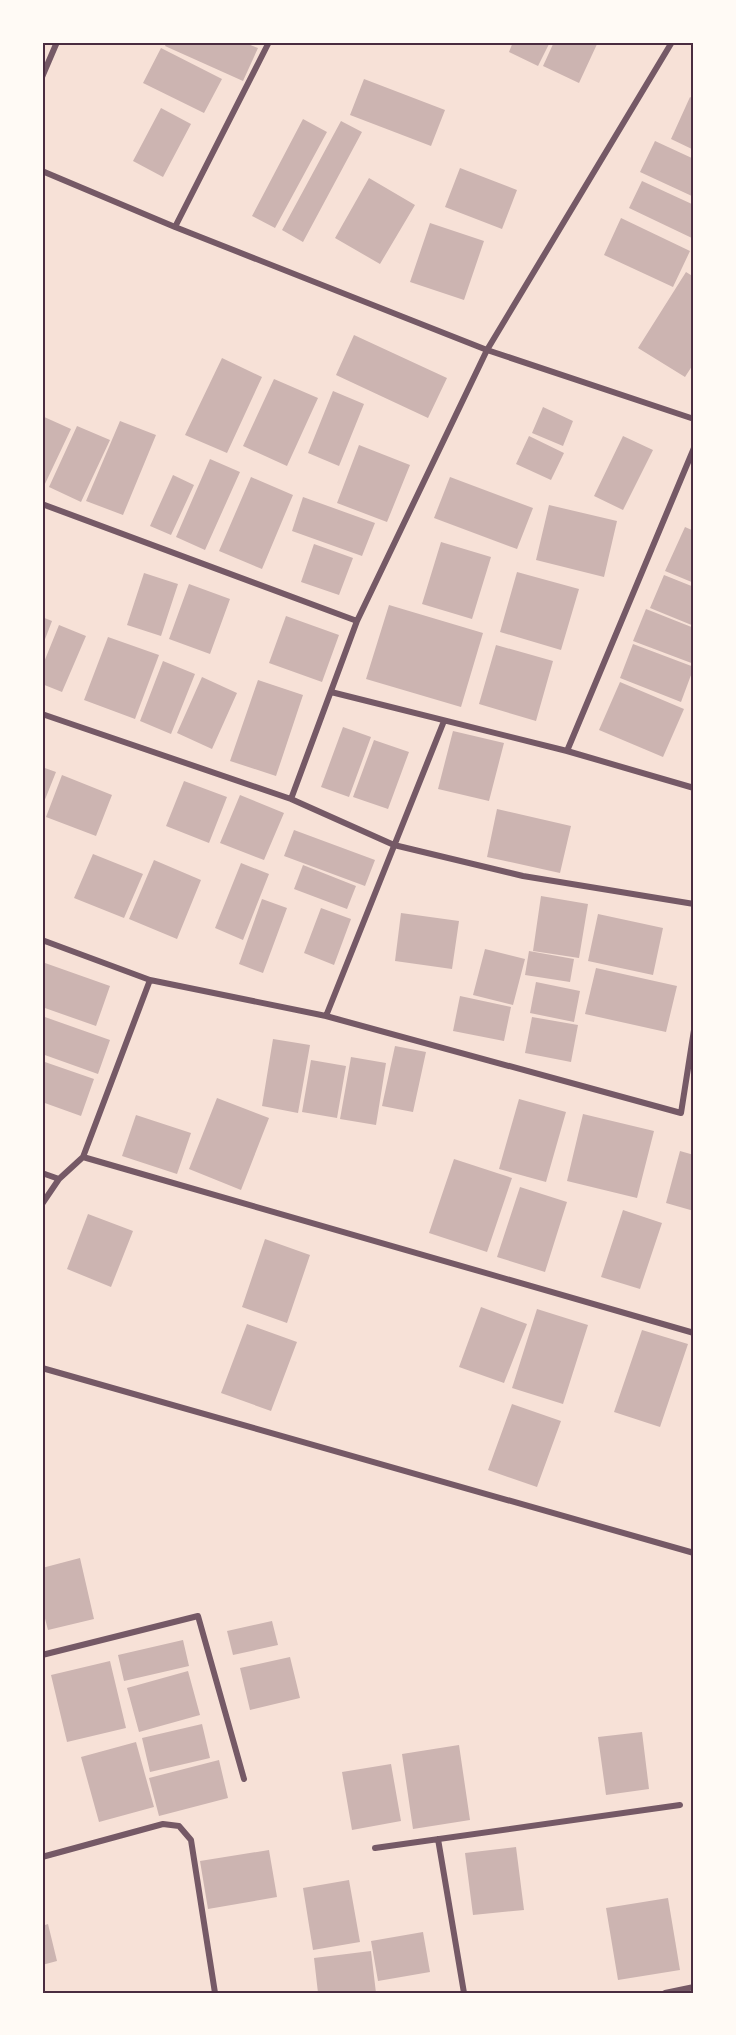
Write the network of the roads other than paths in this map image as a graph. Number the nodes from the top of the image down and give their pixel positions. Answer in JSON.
{"nodes":[{"id":1,"x":57,"y":42,"type":"edge"},
{"id":2,"x":269,"y":42,"type":"edge"},
{"id":3,"x":672,"y":42,"type":"edge"},
{"id":4,"x":42,"y":77,"type":"edge"},
{"id":5,"x":42,"y":171,"type":"edge"},
{"id":6,"x":175,"y":227,"type":"junction"},
{"id":7,"x":487,"y":350,"type":"junction"},
{"id":8,"x":694,"y":419,"type":"edge"},
{"id":9,"x":694,"y":448,"type":"edge"},
{"id":10,"x":42,"y":504,"type":"edge"},
{"id":11,"x":357,"y":621,"type":"junction"},
{"id":12,"x":331,"y":692,"type":"junction"},
{"id":13,"x":42,"y":714,"type":"edge"},
{"id":14,"x":444,"y":721,"type":"junction"},
{"id":15,"x":567,"y":751,"type":"junction"},
{"id":16,"x":694,"y":788,"type":"edge"},
{"id":17,"x":291,"y":799,"type":"junction"},
{"id":18,"x":394,"y":845,"type":"junction"},
{"id":19,"x":694,"y":904,"type":"edge"},
{"id":20,"x":42,"y":940,"type":"edge"},
{"id":21,"x":150,"y":980,"type":"junction"},
{"id":22,"x":326,"y":1016,"type":"junction"},
{"id":23,"x":694,"y":1030,"type":"edge"},
{"id":24,"x":83,"y":1157,"type":"junction"},
{"id":25,"x":42,"y":1173,"type":"edge"},
{"id":26,"x":60,"y":1179,"type":"junction"},
{"id":27,"x":42,"y":1204,"type":"edge"},
{"id":28,"x":694,"y":1333,"type":"edge"},
{"id":29,"x":42,"y":1368,"type":"edge"},
{"id":30,"x":694,"y":1553,"type":"edge"},
{"id":31,"x":42,"y":1655,"type":"edge"},
{"id":32,"x":243,"y":1779,"type":"dead end"},
{"id":33,"x":680,"y":1805,"type":"dead end"},
{"id":34,"x":438,"y":1839,"type":"junction"},
{"id":35,"x":375,"y":1848,"type":"dead end"},
{"id":36,"x":42,"y":1857,"type":"edge"},
{"id":37,"x":694,"y":1988,"type":"edge"},
{"id":38,"x":215,"y":1993,"type":"edge"},
{"id":39,"x":464,"y":1993,"type":"edge"},
{"id":40,"x":665,"y":1993,"type":"edge"}],
"edges":[{"from":1,"to":4,"type":"street"},
{"from":2,"to":6,"type":"street"},
{"from":3,"to":7,"type":"street"},
{"from":5,"to":6,"type":"street"},
{"from":6,"to":7,"type":"street"},
{"from":7,"to":8,"type":"street"},
{"from":7,"to":11,"type":"street"},
{"from":9,"to":15,"type":"street"},
{"from":10,"to":11,"type":"street"},
{"from":11,"to":12,"type":"street"},
{"from":12,"to":14,"type":"street"},
{"from":12,"to":17,"type":"street"},
{"from":13,"to":17,"type":"street"},
{"from":14,"to":15,"type":"street"},
{"from":14,"to":18,"type":"street"},
{"from":15,"to":16,"type":"street"},
{"from":17,"to":18,"type":"street"},
{"from":18,"to":19,"type":"street"},
{"from":18,"to":22,"type":"street"},
{"from":20,"to":21,"type":"street"},
{"from":21,"to":22,"type":"street"},
{"from":21,"to":24,"type":"street"},
{"from":22,"to":23,"type":"street"},
{"from":24,"to":26,"type":"street"},
{"from":24,"to":28,"type":"street"},
{"from":25,"to":26,"type":"street"},
{"from":26,"to":27,"type":"street"},
{"from":29,"to":30,"type":"street"},
{"from":31,"to":32,"type":"street"},
{"from":33,"to":34,"type":"street"},
{"from":34,"to":35,"type":"street"},
{"from":34,"to":39,"type":"street"},
{"from":36,"to":38,"type":"street"},
{"from":37,"to":40,"type":"street"}]}
